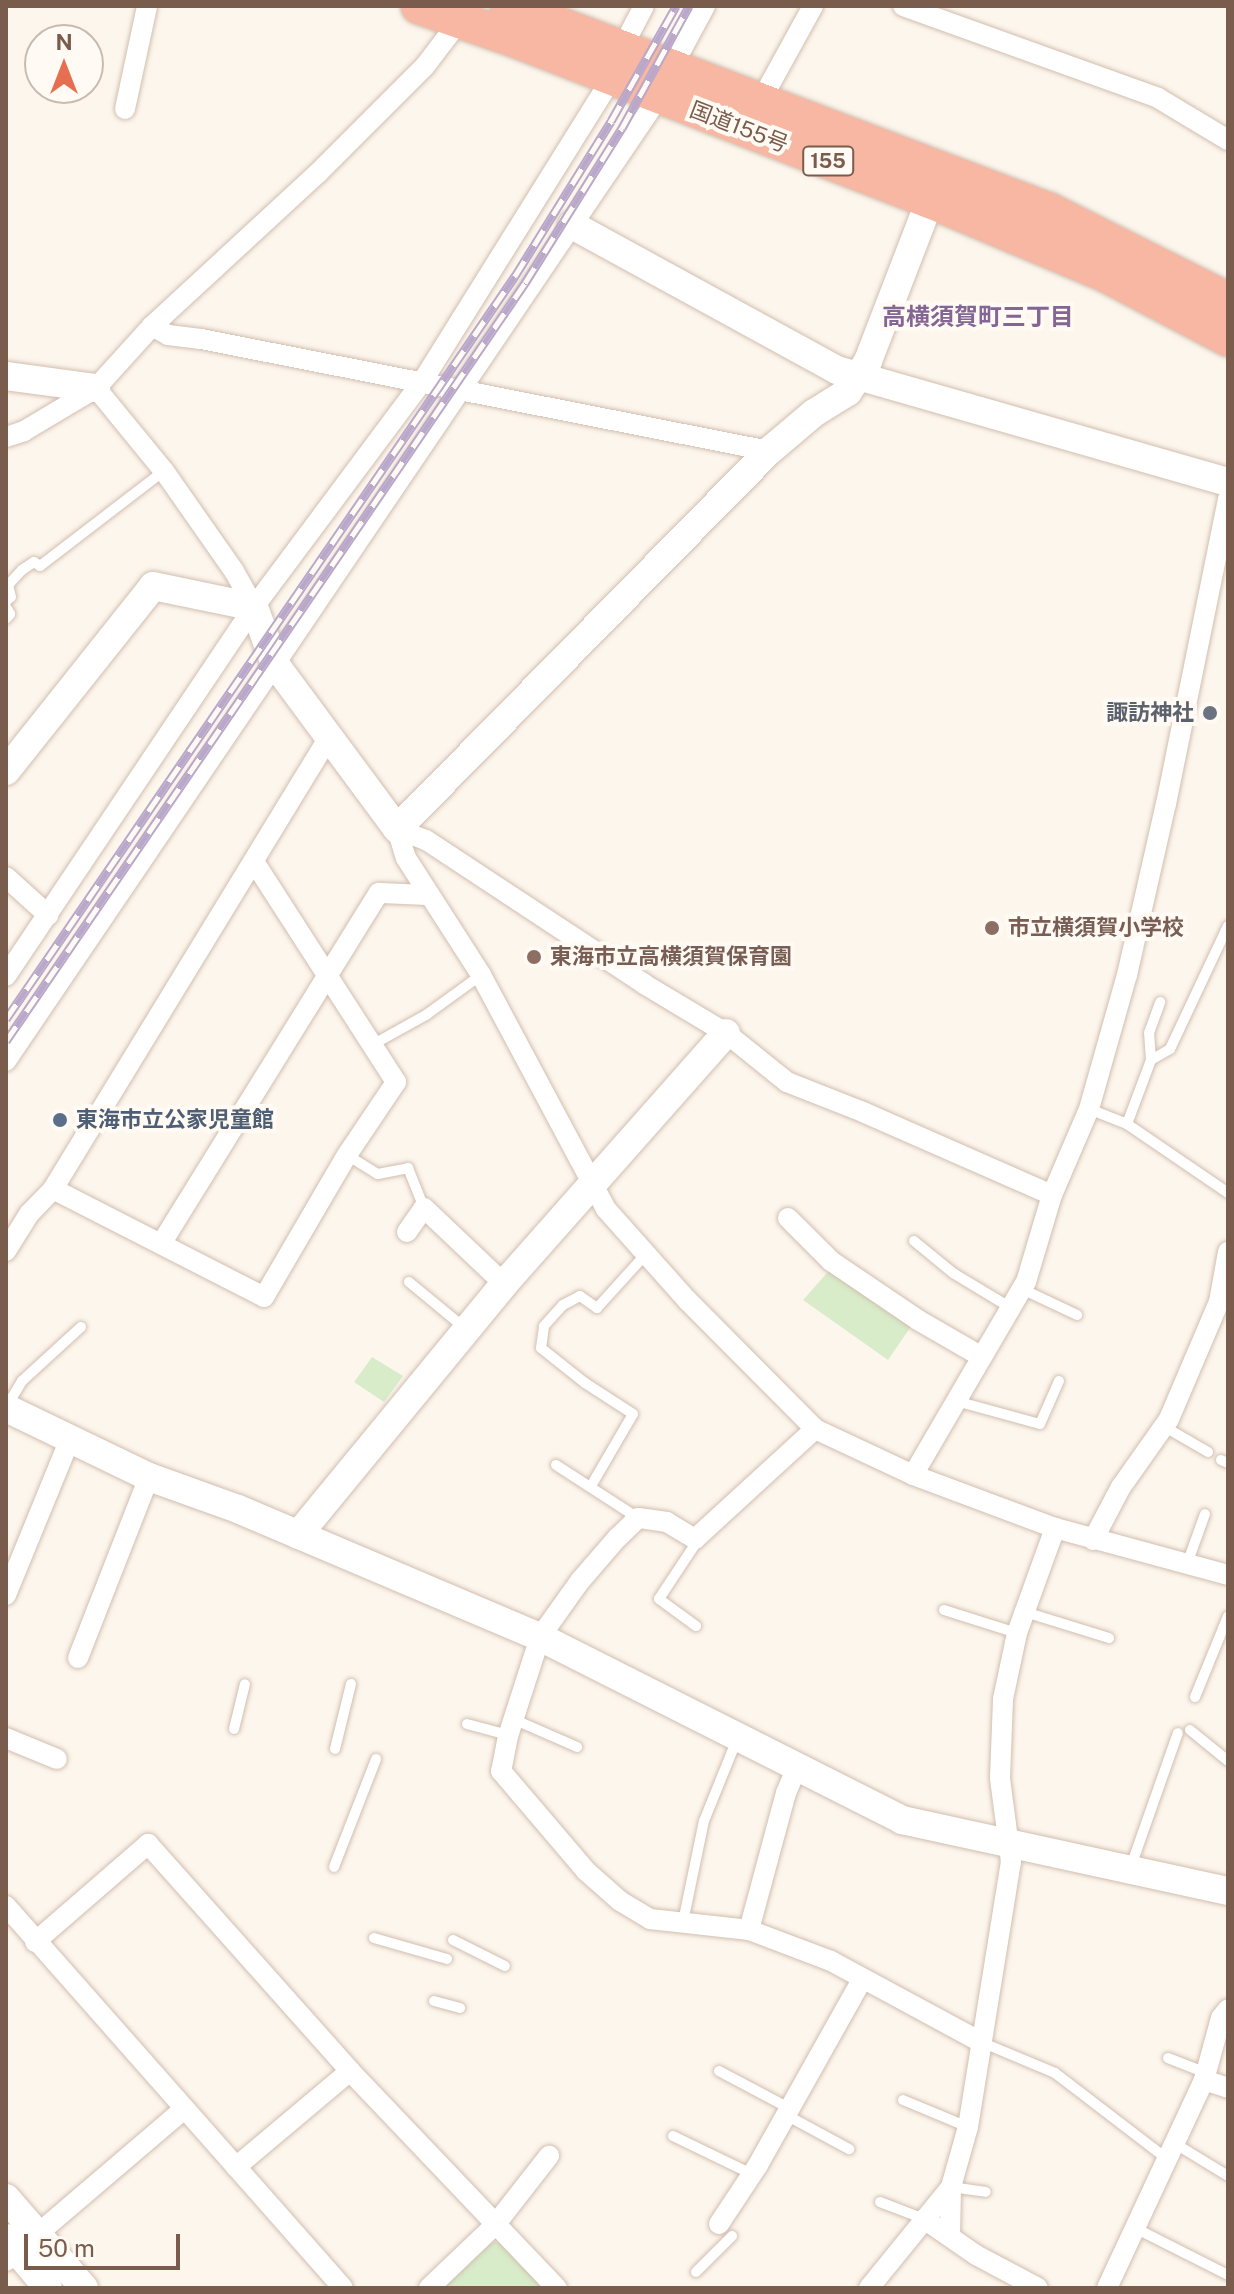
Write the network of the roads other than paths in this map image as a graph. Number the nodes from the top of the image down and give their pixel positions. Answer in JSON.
{"nodes":[{"id":1,"x":147,"y":6,"type":"edge"},
{"id":2,"x":419,"y":6,"type":"edge"},
{"id":3,"x":509,"y":6,"type":"edge"},
{"id":4,"x":644,"y":6,"type":"edge"},
{"id":5,"x":705,"y":6,"type":"edge"},
{"id":6,"x":813,"y":6,"type":"edge"},
{"id":7,"x":903,"y":6,"type":"edge"},
{"id":8,"x":460,"y":20,"type":"junction"},
{"id":9,"x":617,"y":63,"type":"junction"},
{"id":10,"x":665,"y":83,"type":"junction"},
{"id":11,"x":759,"y":104,"type":"junction"},
{"id":12,"x":125,"y":109,"type":"dead end"},
{"id":13,"x":1228,"y":140,"type":"edge"},
{"id":14,"x":930,"y":200,"type":"junction"},
{"id":15,"x":572,"y":225,"type":"junction"},
{"id":16,"x":1228,"y":301,"type":"edge"},
{"id":17,"x":152,"y":326,"type":"junction"},
{"id":18,"x":1228,"y":338,"type":"edge"},
{"id":19,"x":6,"y":376,"type":"edge"},
{"id":20,"x":858,"y":377,"type":"junction"},
{"id":21,"x":422,"y":382,"type":"junction"},
{"id":22,"x":96,"y":388,"type":"junction"},
{"id":23,"x":463,"y":390,"type":"junction"},
{"id":24,"x":6,"y":437,"type":"edge"},
{"id":25,"x":769,"y":451,"type":"junction"},
{"id":26,"x":164,"y":471,"type":"junction"},
{"id":27,"x":1228,"y":482,"type":"edge"},
{"id":28,"x":1228,"y":498,"type":"edge"},
{"id":29,"x":6,"y":601,"type":"edge"},
{"id":30,"x":6,"y":607,"type":"edge"},
{"id":31,"x":254,"y":607,"type":"junction"},
{"id":32,"x":6,"y":619,"type":"edge"},
{"id":33,"x":275,"y":664,"type":"junction"},
{"id":34,"x":329,"y":737,"type":"junction"},
{"id":35,"x":6,"y":771,"type":"edge"},
{"id":36,"x":397,"y":829,"type":"junction"},
{"id":37,"x":254,"y":862,"type":"junction"},
{"id":38,"x":6,"y":877,"type":"edge"},
{"id":39,"x":429,"y":895,"type":"junction"},
{"id":40,"x":48,"y":915,"type":"junction"},
{"id":41,"x":1228,"y":926,"type":"edge"},
{"id":42,"x":327,"y":974,"type":"junction"},
{"id":43,"x":481,"y":975,"type":"junction"},
{"id":44,"x":6,"y":976,"type":"edge"},
{"id":45,"x":1160,"y":1002,"type":"dead end"},
{"id":46,"x":726,"y":1033,"type":"junction"},
{"id":47,"x":370,"y":1045,"type":"junction"},
{"id":48,"x":1151,"y":1060,"type":"junction"},
{"id":49,"x":6,"y":1061,"type":"edge"},
{"id":50,"x":1089,"y":1109,"type":"junction"},
{"id":51,"x":1127,"y":1124,"type":"junction"},
{"id":52,"x":347,"y":1155,"type":"junction"},
{"id":53,"x":593,"y":1186,"type":"junction"},
{"id":54,"x":53,"y":1189,"type":"junction"},
{"id":55,"x":1228,"y":1193,"type":"edge"},
{"id":56,"x":1052,"y":1195,"type":"junction"},
{"id":57,"x":424,"y":1208,"type":"junction"},
{"id":58,"x":788,"y":1218,"type":"dead end"},
{"id":59,"x":407,"y":1232,"type":"dead end"},
{"id":60,"x":914,"y":1241,"type":"dead end"},
{"id":61,"x":161,"y":1244,"type":"junction"},
{"id":62,"x":6,"y":1251,"type":"edge"},
{"id":63,"x":1228,"y":1252,"type":"edge"},
{"id":64,"x":646,"y":1254,"type":"junction"},
{"id":65,"x":409,"y":1282,"type":"dead end"},
{"id":66,"x":504,"y":1284,"type":"junction"},
{"id":67,"x":1022,"y":1289,"type":"junction"},
{"id":68,"x":1223,"y":1304,"type":"edge"},
{"id":69,"x":1011,"y":1308,"type":"junction"},
{"id":70,"x":1077,"y":1315,"type":"dead end"},
{"id":71,"x":81,"y":1327,"type":"dead end"},
{"id":72,"x":466,"y":1329,"type":"junction"},
{"id":73,"x":982,"y":1357,"type":"junction"},
{"id":74,"x":1059,"y":1381,"type":"dead end"},
{"id":75,"x":956,"y":1401,"type":"junction"},
{"id":76,"x":6,"y":1408,"type":"edge"},
{"id":77,"x":1163,"y":1426,"type":"junction"},
{"id":78,"x":815,"y":1429,"type":"junction"},
{"id":79,"x":70,"y":1439,"type":"junction"},
{"id":80,"x":1208,"y":1452,"type":"dead end"},
{"id":81,"x":556,"y":1465,"type":"dead end"},
{"id":82,"x":913,"y":1475,"type":"junction"},
{"id":83,"x":149,"y":1477,"type":"junction"},
{"id":84,"x":591,"y":1486,"type":"junction"},
{"id":85,"x":1205,"y":1514,"type":"dead end"},
{"id":86,"x":638,"y":1518,"type":"junction"},
{"id":87,"x":1055,"y":1528,"type":"junction"},
{"id":88,"x":298,"y":1535,"type":"junction"},
{"id":89,"x":695,"y":1539,"type":"junction"},
{"id":90,"x":1093,"y":1540,"type":"junction"},
{"id":91,"x":15,"y":1550,"type":"edge"},
{"id":92,"x":1187,"y":1564,"type":"junction"},
{"id":93,"x":1228,"y":1575,"type":"edge"},
{"id":94,"x":6,"y":1595,"type":"edge"},
{"id":95,"x":944,"y":1610,"type":"dead end"},
{"id":96,"x":1025,"y":1612,"type":"junction"},
{"id":97,"x":1228,"y":1616,"type":"edge"},
{"id":98,"x":696,"y":1626,"type":"dead end"},
{"id":99,"x":1017,"y":1633,"type":"junction"},
{"id":100,"x":540,"y":1637,"type":"junction"},
{"id":101,"x":1109,"y":1638,"type":"dead end"},
{"id":102,"x":78,"y":1658,"type":"dead end"},
{"id":103,"x":245,"y":1684,"type":"dead end"},
{"id":104,"x":351,"y":1684,"type":"dead end"},
{"id":105,"x":1195,"y":1697,"type":"dead end"},
{"id":106,"x":467,"y":1724,"type":"dead end"},
{"id":107,"x":511,"y":1727,"type":"junction"},
{"id":108,"x":234,"y":1729,"type":"dead end"},
{"id":109,"x":738,"y":1737,"type":"junction"},
{"id":110,"x":6,"y":1738,"type":"edge"},
{"id":111,"x":577,"y":1747,"type":"dead end"},
{"id":112,"x":335,"y":1749,"type":"dead end"},
{"id":113,"x":57,"y":1759,"type":"dead end"},
{"id":114,"x":376,"y":1759,"type":"dead end"},
{"id":115,"x":1228,"y":1761,"type":"edge"},
{"id":116,"x":797,"y":1767,"type":"junction"},
{"id":117,"x":1008,"y":1845,"type":"junction"},
{"id":118,"x":334,"y":1867,"type":"dead end"},
{"id":119,"x":1130,"y":1870,"type":"junction"},
{"id":120,"x":1228,"y":1891,"type":"edge"},
{"id":121,"x":6,"y":1906,"type":"edge"},
{"id":122,"x":683,"y":1922,"type":"junction"},
{"id":123,"x":749,"y":1930,"type":"junction"},
{"id":124,"x":374,"y":1938,"type":"dead end"},
{"id":125,"x":453,"y":1940,"type":"dead end"},
{"id":126,"x":35,"y":1942,"type":"junction"},
{"id":127,"x":447,"y":1959,"type":"dead end"},
{"id":128,"x":505,"y":1966,"type":"dead end"},
{"id":129,"x":862,"y":1980,"type":"junction"},
{"id":130,"x":434,"y":2001,"type":"dead end"},
{"id":131,"x":460,"y":2008,"type":"dead end"},
{"id":132,"x":1228,"y":2009,"type":"edge"},
{"id":133,"x":981,"y":2042,"type":"junction"},
{"id":134,"x":1168,"y":2058,"type":"dead end"},
{"id":135,"x":350,"y":2071,"type":"junction"},
{"id":136,"x":719,"y":2071,"type":"dead end"},
{"id":137,"x":1205,"y":2076,"type":"junction"},
{"id":138,"x":1228,"y":2088,"type":"edge"},
{"id":139,"x":903,"y":2100,"type":"dead end"},
{"id":140,"x":184,"y":2109,"type":"junction"},
{"id":141,"x":788,"y":2112,"type":"junction"},
{"id":142,"x":968,"y":2127,"type":"junction"},
{"id":143,"x":673,"y":2136,"type":"dead end"},
{"id":144,"x":849,"y":2149,"type":"dead end"},
{"id":145,"x":1170,"y":2151,"type":"junction"},
{"id":146,"x":549,"y":2156,"type":"dead end"},
{"id":147,"x":236,"y":2167,"type":"junction"},
{"id":148,"x":752,"y":2174,"type":"junction"},
{"id":149,"x":1228,"y":2176,"type":"edge"},
{"id":150,"x":951,"y":2187,"type":"junction"},
{"id":151,"x":986,"y":2192,"type":"dead end"},
{"id":152,"x":6,"y":2198,"type":"edge"},
{"id":153,"x":880,"y":2202,"type":"dead end"},
{"id":154,"x":924,"y":2219,"type":"junction"},
{"id":155,"x":495,"y":2225,"type":"junction"},
{"id":156,"x":1135,"y":2228,"type":"junction"},
{"id":157,"x":726,"y":2230,"type":"joint"},
{"id":158,"x":950,"y":2236,"type":"junction"},
{"id":159,"x":17,"y":2246,"type":"edge"},
{"id":160,"x":696,"y":2272,"type":"dead end"},
{"id":161,"x":1228,"y":2275,"type":"edge"},
{"id":162,"x":48,"y":2288,"type":"edge"},
{"id":163,"x":84,"y":2288,"type":"edge"},
{"id":164,"x":343,"y":2288,"type":"edge"},
{"id":165,"x":429,"y":2288,"type":"edge"},
{"id":166,"x":557,"y":2288,"type":"edge"},
{"id":167,"x":869,"y":2288,"type":"edge"},
{"id":168,"x":1038,"y":2288,"type":"edge"},
{"id":169,"x":1107,"y":2288,"type":"edge"}],
"edges":[{"from":1,"to":12,"type":"street"},
{"from":2,"to":8,"type":"highway","name":"国道155号","number":"155"},
{"from":3,"to":9,"type":"highway","name":"国道155号","number":"155"},
{"from":4,"to":9,"type":"street"},
{"from":5,"to":10,"type":"street"},
{"from":6,"to":11,"type":"street"},
{"from":7,"to":13,"type":"street"},
{"from":8,"to":9,"type":"highway","name":"国道155号","number":"155"},
{"from":8,"to":17,"type":"street"},
{"from":9,"to":10,"type":"highway","name":"国道155号","number":"155"},
{"from":9,"to":21,"type":"street"},
{"from":10,"to":11,"type":"highway","name":"国道155号","number":"155"},
{"from":10,"to":14,"type":"highway","name":"国道155号","number":"155"},
{"from":10,"to":15,"type":"street"},
{"from":11,"to":16,"type":"highway","name":"国道155号","number":"155"},
{"from":14,"to":18,"type":"highway","name":"国道155号","number":"155"},
{"from":14,"to":20,"type":"street"},
{"from":15,"to":20,"type":"street"},
{"from":15,"to":23,"type":"street"},
{"from":17,"to":21,"type":"street"},
{"from":17,"to":22,"type":"street"},
{"from":19,"to":22,"type":"street"},
{"from":20,"to":25,"type":"street"},
{"from":20,"to":27,"type":"street"},
{"from":21,"to":23,"type":"street"},
{"from":21,"to":31,"type":"street"},
{"from":22,"to":24,"type":"street"},
{"from":22,"to":26,"type":"street"},
{"from":23,"to":25,"type":"street"},
{"from":23,"to":33,"type":"street"},
{"from":25,"to":36,"type":"street"},
{"from":26,"to":29,"type":"lane"},
{"from":26,"to":31,"type":"street"},
{"from":28,"to":50,"type":"street"},
{"from":30,"to":32,"type":"lane"},
{"from":31,"to":33,"type":"street"},
{"from":31,"to":35,"type":"street"},
{"from":31,"to":40,"type":"street"},
{"from":33,"to":34,"type":"street"},
{"from":33,"to":49,"type":"street"},
{"from":34,"to":36,"type":"street"},
{"from":34,"to":37,"type":"street"},
{"from":36,"to":39,"type":"street"},
{"from":36,"to":46,"type":"street"},
{"from":37,"to":42,"type":"street"},
{"from":37,"to":54,"type":"street"},
{"from":38,"to":40,"type":"street"},
{"from":39,"to":42,"type":"street"},
{"from":39,"to":43,"type":"street"},
{"from":40,"to":44,"type":"street"},
{"from":41,"to":48,"type":"lane"},
{"from":42,"to":47,"type":"street"},
{"from":42,"to":61,"type":"street"},
{"from":43,"to":47,"type":"lane"},
{"from":43,"to":53,"type":"street"},
{"from":45,"to":48,"type":"lane"},
{"from":46,"to":53,"type":"street"},
{"from":46,"to":56,"type":"street"},
{"from":47,"to":52,"type":"street"},
{"from":48,"to":51,"type":"lane"},
{"from":50,"to":51,"type":"lane"},
{"from":50,"to":56,"type":"street"},
{"from":51,"to":55,"type":"lane"},
{"from":52,"to":57,"type":"lane"},
{"from":52,"to":61,"type":"street"},
{"from":53,"to":64,"type":"street"},
{"from":53,"to":66,"type":"street"},
{"from":54,"to":61,"type":"street"},
{"from":54,"to":62,"type":"street"},
{"from":56,"to":67,"type":"street"},
{"from":57,"to":59,"type":"street"},
{"from":57,"to":66,"type":"street"},
{"from":58,"to":73,"type":"street"},
{"from":60,"to":69,"type":"lane"},
{"from":63,"to":68,"type":"street"},
{"from":64,"to":78,"type":"street"},
{"from":64,"to":84,"type":"lane"},
{"from":65,"to":72,"type":"lane"},
{"from":66,"to":72,"type":"street"},
{"from":67,"to":69,"type":"street"},
{"from":67,"to":70,"type":"lane"},
{"from":68,"to":77,"type":"street"},
{"from":69,"to":73,"type":"street"},
{"from":71,"to":76,"type":"lane"},
{"from":72,"to":88,"type":"street"},
{"from":73,"to":75,"type":"street"},
{"from":74,"to":75,"type":"lane"},
{"from":75,"to":82,"type":"street"},
{"from":76,"to":79,"type":"street"},
{"from":77,"to":80,"type":"lane"},
{"from":77,"to":90,"type":"street"},
{"from":78,"to":82,"type":"street"},
{"from":78,"to":89,"type":"street"},
{"from":79,"to":83,"type":"street"},
{"from":79,"to":91,"type":"street"},
{"from":81,"to":84,"type":"lane"},
{"from":82,"to":87,"type":"street"},
{"from":83,"to":88,"type":"street"},
{"from":83,"to":102,"type":"street"},
{"from":84,"to":86,"type":"lane"},
{"from":85,"to":92,"type":"lane"},
{"from":86,"to":89,"type":"street"},
{"from":86,"to":100,"type":"street"},
{"from":87,"to":90,"type":"street"},
{"from":87,"to":96,"type":"street"},
{"from":88,"to":100,"type":"street"},
{"from":89,"to":98,"type":"lane"},
{"from":90,"to":92,"type":"street"},
{"from":91,"to":94,"type":"street"},
{"from":92,"to":93,"type":"street"},
{"from":95,"to":99,"type":"lane"},
{"from":96,"to":99,"type":"street"},
{"from":96,"to":101,"type":"lane"},
{"from":97,"to":105,"type":"lane"},
{"from":99,"to":117,"type":"street"},
{"from":100,"to":107,"type":"street"},
{"from":100,"to":109,"type":"street"},
{"from":103,"to":108,"type":"lane"},
{"from":104,"to":112,"type":"lane"},
{"from":106,"to":107,"type":"lane"},
{"from":107,"to":111,"type":"lane"},
{"from":107,"to":122,"type":"street"},
{"from":109,"to":116,"type":"street"},
{"from":109,"to":122,"type":"lane"},
{"from":110,"to":113,"type":"street"},
{"from":114,"to":118,"type":"lane"},
{"from":115,"to":119,"type":"lane"},
{"from":116,"to":117,"type":"street"},
{"from":116,"to":123,"type":"street"},
{"from":117,"to":119,"type":"street"},
{"from":117,"to":133,"type":"street"},
{"from":119,"to":120,"type":"street"},
{"from":121,"to":126,"type":"street"},
{"from":122,"to":123,"type":"street"},
{"from":123,"to":129,"type":"street"},
{"from":124,"to":127,"type":"lane"},
{"from":125,"to":128,"type":"lane"},
{"from":126,"to":135,"type":"street"},
{"from":126,"to":140,"type":"street"},
{"from":129,"to":133,"type":"street"},
{"from":129,"to":141,"type":"street"},
{"from":130,"to":131,"type":"lane"},
{"from":132,"to":137,"type":"street"},
{"from":133,"to":142,"type":"street"},
{"from":133,"to":145,"type":"lane"},
{"from":134,"to":137,"type":"lane"},
{"from":135,"to":147,"type":"street"},
{"from":135,"to":155,"type":"street"},
{"from":136,"to":141,"type":"lane"},
{"from":137,"to":138,"type":"street"},
{"from":137,"to":145,"type":"street"},
{"from":139,"to":142,"type":"lane"},
{"from":140,"to":147,"type":"street"},
{"from":140,"to":159,"type":"street"},
{"from":141,"to":144,"type":"lane"},
{"from":141,"to":148,"type":"street"},
{"from":142,"to":150,"type":"street"},
{"from":143,"to":148,"type":"lane"},
{"from":145,"to":149,"type":"lane"},
{"from":145,"to":156,"type":"street"},
{"from":146,"to":155,"type":"street"},
{"from":147,"to":164,"type":"street"},
{"from":148,"to":157,"type":"street"},
{"from":150,"to":151,"type":"lane"},
{"from":150,"to":154,"type":"street"},
{"from":150,"to":158,"type":"street"},
{"from":152,"to":159,"type":"street"},
{"from":153,"to":154,"type":"lane"},
{"from":154,"to":158,"type":"street"},
{"from":154,"to":167,"type":"street"},
{"from":155,"to":165,"type":"street"},
{"from":155,"to":166,"type":"street"},
{"from":156,"to":161,"type":"lane"},
{"from":156,"to":169,"type":"street"},
{"from":157,"to":160,"type":"lane"},
{"from":158,"to":168,"type":"street"},
{"from":159,"to":162,"type":"street"},
{"from":159,"to":163,"type":"street"}]}
